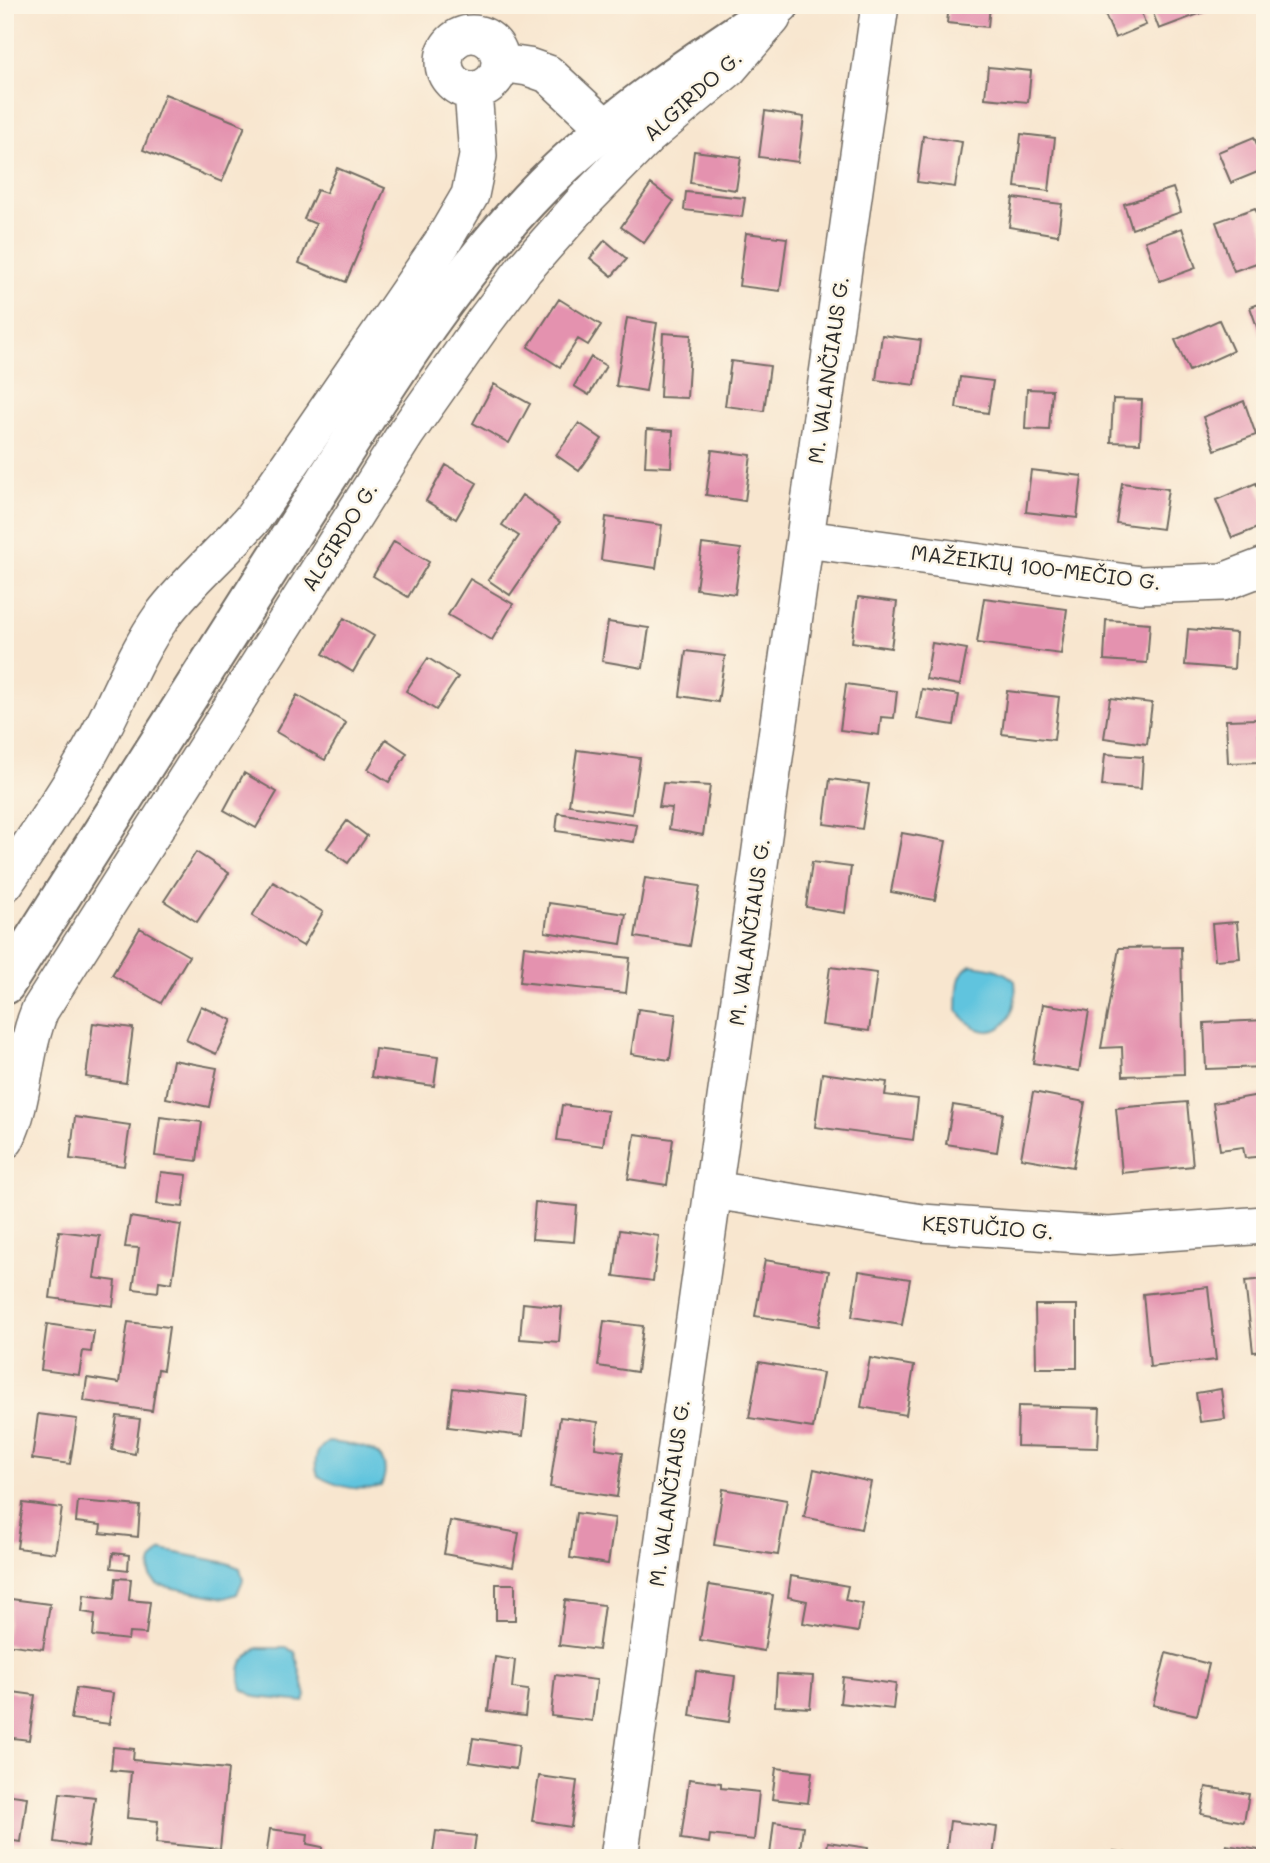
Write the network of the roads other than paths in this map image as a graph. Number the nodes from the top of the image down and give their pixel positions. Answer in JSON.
{"nodes":[{"id":1,"x":782,"y":5,"type":"edge"},
{"id":2,"x":880,"y":5,"type":"edge"},
{"id":3,"x":459,"y":20,"type":"edge"},
{"id":4,"x":501,"y":63,"type":"junction"},
{"id":5,"x":473,"y":91,"type":"junction"},
{"id":6,"x":606,"y":128,"type":"junction"},
{"id":7,"x":806,"y":540,"type":"junction"},
{"id":8,"x":1265,"y":566,"type":"edge"},
{"id":9,"x":5,"y":883,"type":"edge"},
{"id":10,"x":5,"y":985,"type":"edge"},
{"id":11,"x":5,"y":1140,"type":"edge"},
{"id":12,"x":713,"y":1190,"type":"junction"},
{"id":13,"x":1265,"y":1225,"type":"edge"},
{"id":14,"x":618,"y":1858,"type":"edge"}],
"edges":[{"from":1,"to":6,"type":"main road","name":"ALGIRDO G."},
{"from":1,"to":11,"type":"street","name":"ALGIRDO G."},
{"from":2,"to":7,"type":"street","name":"M. VALANČIAUS G."},
{"from":3,"to":4,"type":"street"},
{"from":3,"to":5,"type":"street"},
{"from":4,"to":5,"type":"street"},
{"from":4,"to":6,"type":"street"},
{"from":5,"to":9,"type":"street"},
{"from":6,"to":10,"type":"main road","name":"ALGIRDO G."},
{"from":7,"to":8,"type":"street","name":"MAŽEIKIŲ 100-MEČIO G."},
{"from":7,"to":12,"type":"street","name":"M. VALANČIAUS G."},
{"from":12,"to":13,"type":"street","name":"KĘSTUČIO G."},
{"from":12,"to":14,"type":"street","name":"M. VALANČIAUS G."}]}
